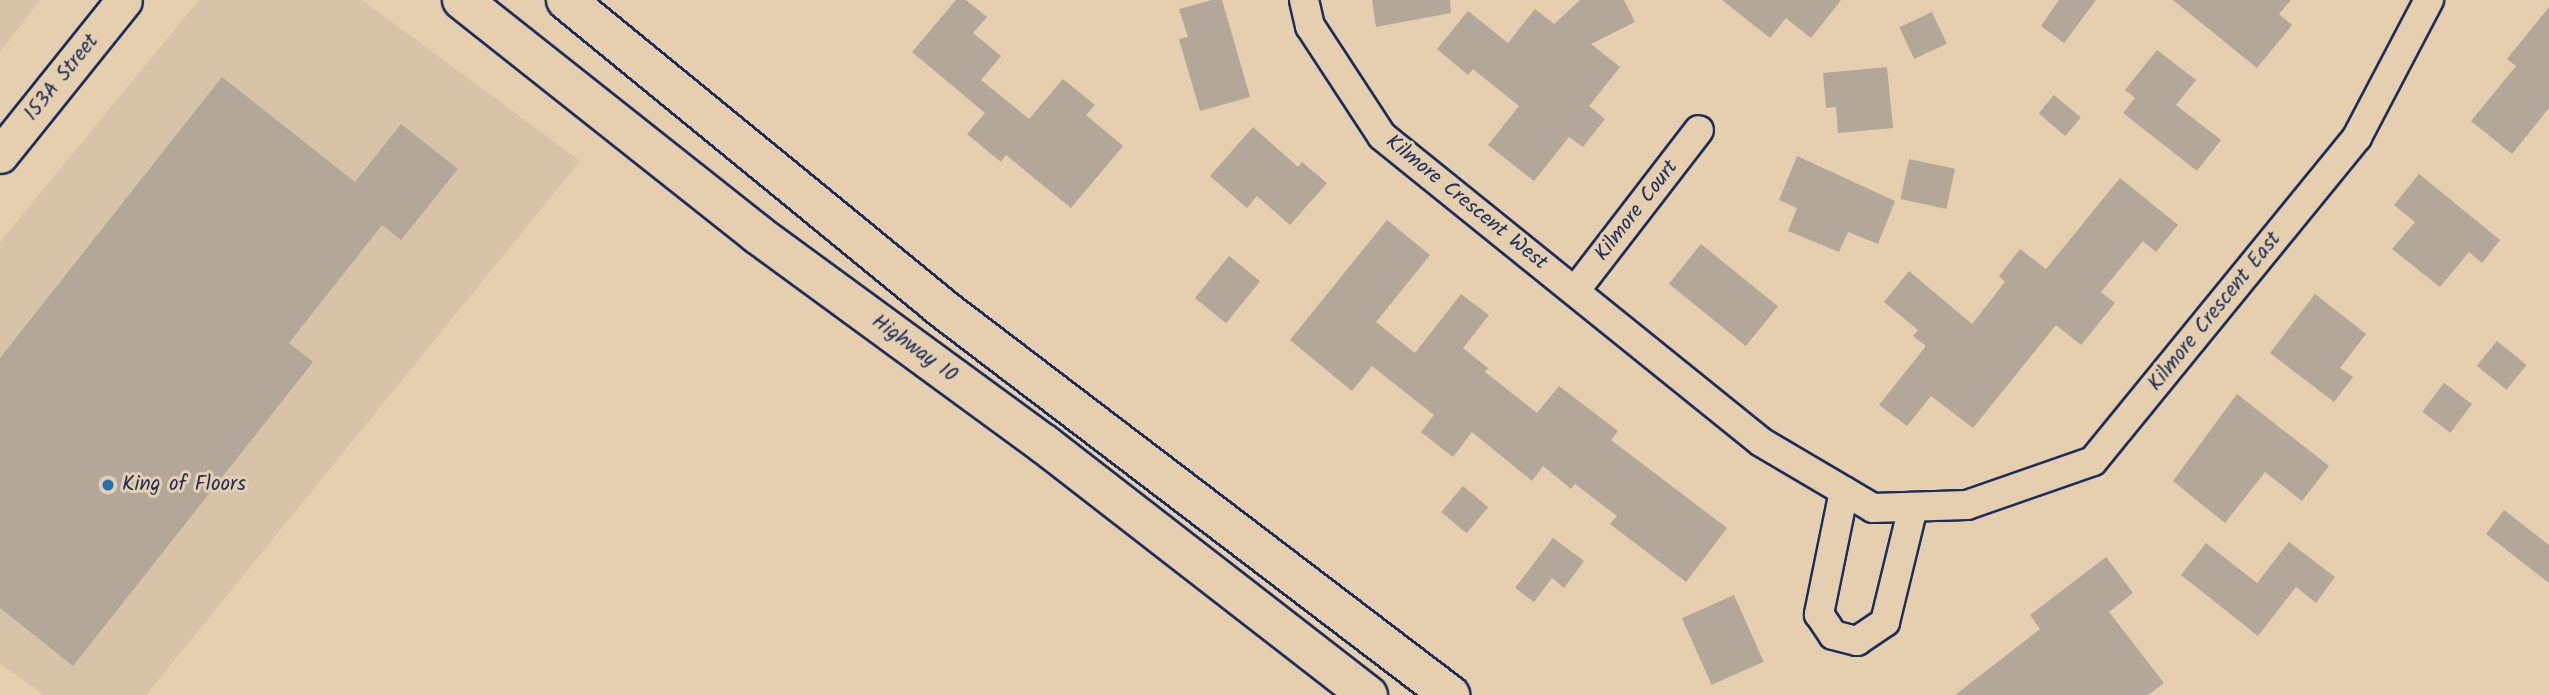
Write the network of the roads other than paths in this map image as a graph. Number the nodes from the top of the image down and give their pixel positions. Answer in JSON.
{"nodes":[{"id":1,"x":124,"y":0,"type":"edge"},
{"id":2,"x":462,"y":0,"type":"edge"},
{"id":3,"x":566,"y":0,"type":"edge"},
{"id":4,"x":1304,"y":0,"type":"edge"},
{"id":5,"x":2429,"y":0,"type":"edge"},
{"id":6,"x":1699,"y":130,"type":"dead end"},
{"id":7,"x":0,"y":155,"type":"edge"},
{"id":8,"x":1575,"y":291,"type":"junction"},
{"id":9,"x":1844,"y":491,"type":"junction"},
{"id":10,"x":1913,"y":507,"type":"junction"},
{"id":11,"x":1368,"y":695,"type":"edge"},
{"id":12,"x":1450,"y":695,"type":"edge"}],
"edges":[{"from":1,"to":7,"type":"street","name":"153A Street"},
{"from":2,"to":11,"type":"highway","name":"Highway 10"},
{"from":3,"to":12,"type":"highway"},
{"from":4,"to":8,"type":"street","name":"Kilmore Crescent West"},
{"from":5,"to":10,"type":"street","name":"Kilmore Crescent East"},
{"from":6,"to":8,"type":"street","name":"Kilmore Court"},
{"from":8,"to":9,"type":"street","name":"Kilmore Crescent East"},
{"from":9,"to":10,"type":"street","name":"Kilmore Crescent East"},
{"from":9,"to":10,"type":"street"}]}
